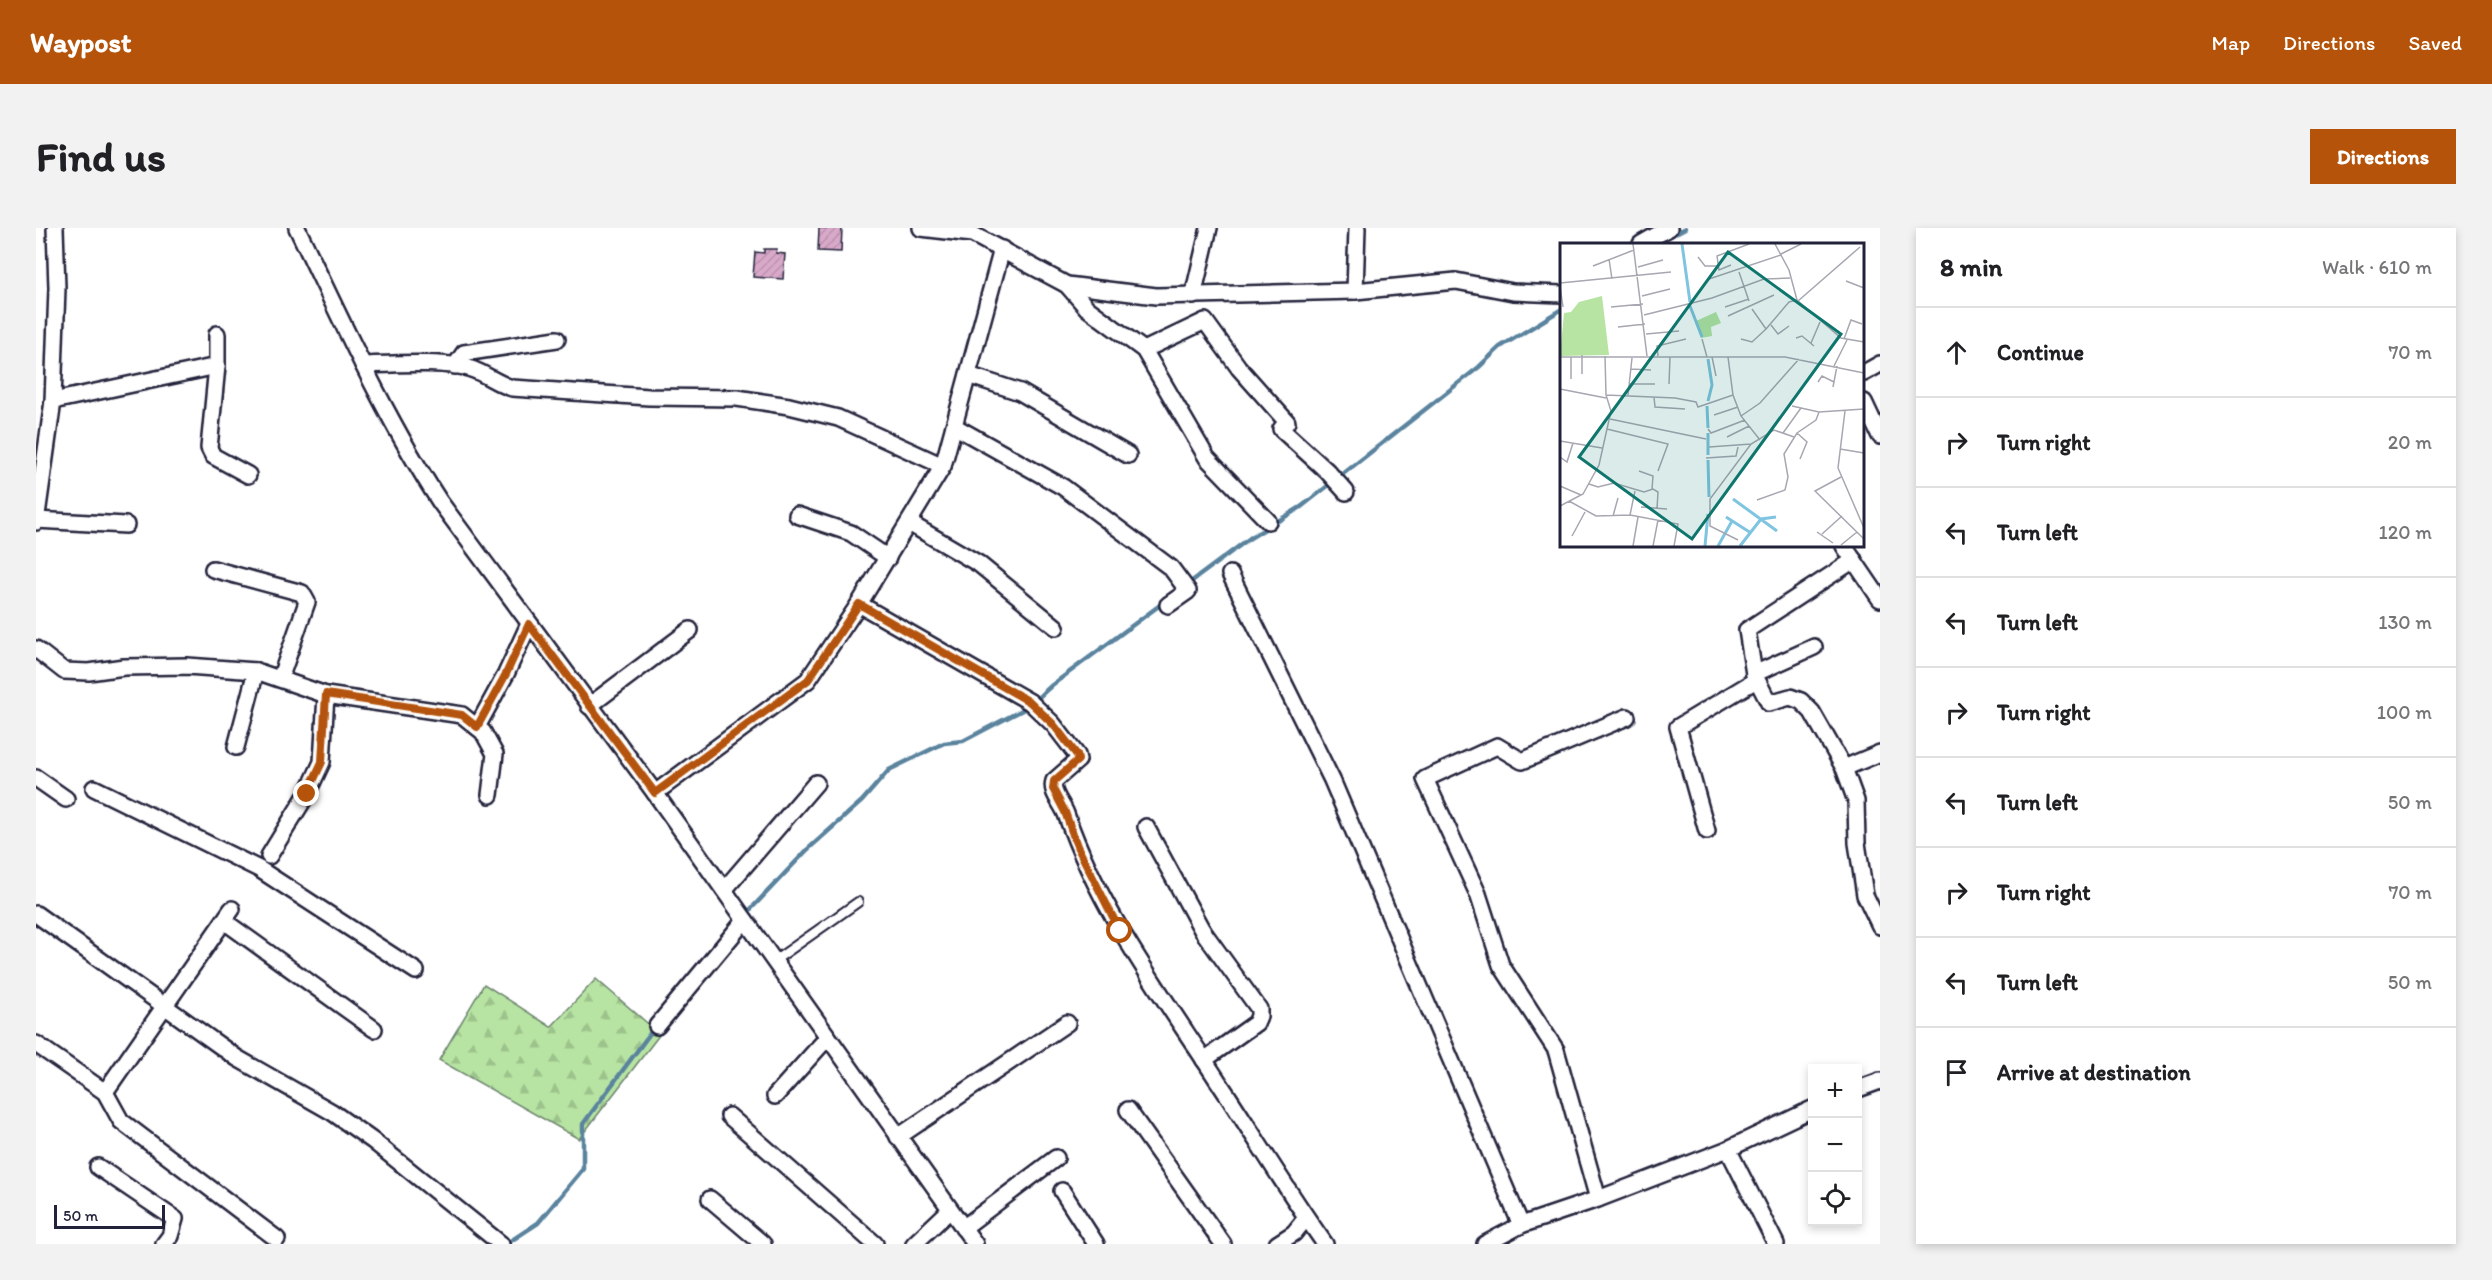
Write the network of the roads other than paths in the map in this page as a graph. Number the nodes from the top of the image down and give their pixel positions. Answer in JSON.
{"nodes":[{"id":1,"x":55,"y":228,"type":"edge"},
{"id":2,"x":297,"y":228,"type":"edge"},
{"id":3,"x":921,"y":228,"type":"edge"},
{"id":4,"x":1209,"y":228,"type":"edge"},
{"id":5,"x":1357,"y":228,"type":"edge"},
{"id":6,"x":1669,"y":228,"type":"edge"},
{"id":7,"x":1643,"y":243,"type":"edge"},
{"id":8,"x":1002,"y":249,"type":"junction"},
{"id":9,"x":1067,"y":285,"type":"junction"},
{"id":10,"x":1355,"y":291,"type":"junction"},
{"id":11,"x":1560,"y":294,"type":"edge"},
{"id":12,"x":1192,"y":296,"type":"junction"},
{"id":13,"x":217,"y":334,"type":"dead end"},
{"id":14,"x":556,"y":339,"type":"dead end"},
{"id":15,"x":1143,"y":350,"type":"junction"},
{"id":16,"x":1880,"y":364,"type":"edge"},
{"id":17,"x":363,"y":365,"type":"junction"},
{"id":18,"x":217,"y":366,"type":"junction"},
{"id":19,"x":455,"y":366,"type":"junction"},
{"id":20,"x":1865,"y":372,"type":"edge"},
{"id":21,"x":968,"y":375,"type":"junction"},
{"id":22,"x":53,"y":401,"type":"junction"},
{"id":23,"x":1865,"y":406,"type":"edge"},
{"id":24,"x":954,"y":426,"type":"junction"},
{"id":25,"x":1880,"y":436,"type":"edge"},
{"id":26,"x":1128,"y":455,"type":"dead end"},
{"id":27,"x":943,"y":466,"type":"junction"},
{"id":28,"x":248,"y":476,"type":"dead end"},
{"id":29,"x":1339,"y":484,"type":"dead end"},
{"id":30,"x":797,"y":515,"type":"dead end"},
{"id":31,"x":36,"y":521,"type":"edge"},
{"id":32,"x":1268,"y":521,"type":"dead end"},
{"id":33,"x":909,"y":523,"type":"junction"},
{"id":34,"x":126,"y":525,"type":"dead end"},
{"id":35,"x":1845,"y":548,"type":"edge"},
{"id":36,"x":888,"y":558,"type":"junction"},
{"id":37,"x":1854,"y":560,"type":"junction"},
{"id":38,"x":213,"y":569,"type":"dead end"},
{"id":39,"x":1230,"y":574,"type":"dead end"},
{"id":40,"x":1880,"y":599,"type":"edge"},
{"id":41,"x":859,"y":604,"type":"junction"},
{"id":42,"x":1168,"y":605,"type":"dead end"},
{"id":43,"x":529,"y":624,"type":"junction"},
{"id":44,"x":1056,"y":627,"type":"dead end"},
{"id":45,"x":690,"y":630,"type":"dead end"},
{"id":46,"x":1814,"y":647,"type":"dead end"},
{"id":47,"x":36,"y":649,"type":"edge"},
{"id":48,"x":256,"y":671,"type":"junction"},
{"id":49,"x":1755,"y":677,"type":"junction"},
{"id":50,"x":280,"y":679,"type":"junction"},
{"id":51,"x":326,"y":694,"type":"junction"},
{"id":52,"x":589,"y":706,"type":"junction"},
{"id":53,"x":1627,"y":717,"type":"dead end"},
{"id":54,"x":477,"y":727,"type":"junction"},
{"id":55,"x":236,"y":747,"type":"dead end"},
{"id":56,"x":1880,"y":753,"type":"edge"},
{"id":57,"x":1844,"y":768,"type":"junction"},
{"id":58,"x":36,"y":778,"type":"edge"},
{"id":59,"x":816,"y":783,"type":"dead end"},
{"id":60,"x":94,"y":788,"type":"dead end"},
{"id":61,"x":655,"y":793,"type":"junction"},
{"id":62,"x":490,"y":795,"type":"dead end"},
{"id":63,"x":66,"y":799,"type":"dead end"},
{"id":64,"x":1146,"y":827,"type":"dead end"},
{"id":65,"x":1707,"y":831,"type":"dead end"},
{"id":66,"x":270,"y":856,"type":"dead end"},
{"id":67,"x":724,"y":890,"type":"junction"},
{"id":68,"x":858,"y":902,"type":"dead end"},
{"id":69,"x":1876,"y":908,"type":"edge"},
{"id":70,"x":36,"y":914,"type":"edge"},
{"id":71,"x":745,"y":920,"type":"junction"},
{"id":72,"x":1880,"y":926,"type":"edge"},
{"id":73,"x":774,"y":961,"type":"junction"},
{"id":74,"x":416,"y":971,"type":"dead end"},
{"id":75,"x":165,"y":1006,"type":"junction"},
{"id":76,"x":1067,"y":1023,"type":"dead end"},
{"id":77,"x":657,"y":1026,"type":"dead end"},
{"id":78,"x":374,"y":1029,"type":"dead end"},
{"id":79,"x":828,"y":1037,"type":"junction"},
{"id":80,"x":36,"y":1044,"type":"edge"},
{"id":81,"x":1204,"y":1060,"type":"junction"},
{"id":82,"x":1880,"y":1081,"type":"edge"},
{"id":83,"x":1862,"y":1087,"type":"edge"},
{"id":84,"x":105,"y":1092,"type":"junction"},
{"id":85,"x":775,"y":1096,"type":"dead end"},
{"id":86,"x":1128,"y":1110,"type":"dead end"},
{"id":87,"x":1808,"y":1111,"type":"edge"},
{"id":88,"x":729,"y":1116,"type":"dead end"},
{"id":89,"x":898,"y":1137,"type":"junction"},
{"id":90,"x":1728,"y":1149,"type":"junction"},
{"id":91,"x":1056,"y":1158,"type":"dead end"},
{"id":92,"x":98,"y":1167,"type":"dead end"},
{"id":93,"x":1062,"y":1191,"type":"dead end"},
{"id":94,"x":710,"y":1199,"type":"dead end"},
{"id":95,"x":1598,"y":1199,"type":"junction"},
{"id":96,"x":950,"y":1210,"type":"junction"},
{"id":97,"x":1306,"y":1218,"type":"junction"},
{"id":98,"x":1521,"y":1225,"type":"junction"},
{"id":99,"x":963,"y":1228,"type":"junction"},
{"id":100,"x":278,"y":1239,"type":"dead end"},
{"id":101,"x":500,"y":1243,"type":"edge"},
{"id":102,"x":164,"y":1244,"type":"edge"},
{"id":103,"x":763,"y":1244,"type":"edge"},
{"id":104,"x":875,"y":1244,"type":"edge"},
{"id":105,"x":914,"y":1244,"type":"edge"},
{"id":106,"x":975,"y":1244,"type":"edge"},
{"id":107,"x":1095,"y":1244,"type":"edge"},
{"id":108,"x":1223,"y":1244,"type":"edge"},
{"id":109,"x":1277,"y":1244,"type":"edge"},
{"id":110,"x":1325,"y":1244,"type":"edge"},
{"id":111,"x":1485,"y":1244,"type":"edge"},
{"id":112,"x":1776,"y":1244,"type":"edge"}],
"edges":[{"from":1,"to":22,"type":"street"},
{"from":2,"to":17,"type":"street"},
{"from":3,"to":8,"type":"street"},
{"from":4,"to":12,"type":"street"},
{"from":5,"to":10,"type":"street"},
{"from":6,"to":7,"type":"street"},
{"from":8,"to":9,"type":"street"},
{"from":8,"to":21,"type":"street"},
{"from":9,"to":12,"type":"street"},
{"from":9,"to":15,"type":"street"},
{"from":10,"to":11,"type":"street"},
{"from":10,"to":12,"type":"street"},
{"from":13,"to":18,"type":"street"},
{"from":14,"to":19,"type":"street"},
{"from":15,"to":29,"type":"street"},
{"from":15,"to":32,"type":"street"},
{"from":16,"to":20,"type":"street"},
{"from":17,"to":19,"type":"street"},
{"from":17,"to":43,"type":"street"},
{"from":18,"to":22,"type":"street"},
{"from":18,"to":28,"type":"street"},
{"from":19,"to":27,"type":"street"},
{"from":21,"to":24,"type":"street"},
{"from":21,"to":26,"type":"street"},
{"from":22,"to":31,"type":"street"},
{"from":23,"to":25,"type":"street"},
{"from":24,"to":27,"type":"street"},
{"from":24,"to":42,"type":"street"},
{"from":27,"to":33,"type":"street"},
{"from":30,"to":36,"type":"street"},
{"from":31,"to":34,"type":"street"},
{"from":33,"to":36,"type":"street"},
{"from":33,"to":44,"type":"street"},
{"from":35,"to":37,"type":"street"},
{"from":36,"to":41,"type":"street"},
{"from":37,"to":40,"type":"street"},
{"from":37,"to":49,"type":"street"},
{"from":38,"to":50,"type":"street"},
{"from":39,"to":98,"type":"street"},
{"from":41,"to":61,"type":"street"},
{"from":41,"to":81,"type":"street"},
{"from":43,"to":52,"type":"street"},
{"from":43,"to":54,"type":"street"},
{"from":45,"to":52,"type":"street"},
{"from":46,"to":49,"type":"street"},
{"from":47,"to":48,"type":"street"},
{"from":48,"to":50,"type":"street"},
{"from":48,"to":55,"type":"street"},
{"from":49,"to":57,"type":"street"},
{"from":49,"to":65,"type":"street"},
{"from":50,"to":51,"type":"street"},
{"from":51,"to":54,"type":"street"},
{"from":51,"to":66,"type":"street"},
{"from":52,"to":61,"type":"street"},
{"from":53,"to":95,"type":"street"},
{"from":54,"to":62,"type":"street"},
{"from":56,"to":57,"type":"street"},
{"from":57,"to":69,"type":"street"},
{"from":58,"to":63,"type":"street"},
{"from":59,"to":67,"type":"street"},
{"from":60,"to":74,"type":"street"},
{"from":61,"to":67,"type":"street"},
{"from":64,"to":81,"type":"street"},
{"from":67,"to":71,"type":"street"},
{"from":68,"to":73,"type":"lane"},
{"from":69,"to":72,"type":"street"},
{"from":70,"to":75,"type":"street"},
{"from":71,"to":73,"type":"street"},
{"from":71,"to":77,"type":"street"},
{"from":73,"to":79,"type":"street"},
{"from":75,"to":78,"type":"street"},
{"from":75,"to":84,"type":"street"},
{"from":75,"to":101,"type":"street"},
{"from":76,"to":89,"type":"street"},
{"from":79,"to":85,"type":"street"},
{"from":79,"to":89,"type":"street"},
{"from":80,"to":84,"type":"street"},
{"from":81,"to":97,"type":"street"},
{"from":82,"to":83,"type":"street"},
{"from":84,"to":100,"type":"street"},
{"from":86,"to":108,"type":"street"},
{"from":87,"to":90,"type":"street"},
{"from":88,"to":104,"type":"street"},
{"from":89,"to":96,"type":"street"},
{"from":90,"to":95,"type":"street"},
{"from":90,"to":112,"type":"street"},
{"from":91,"to":99,"type":"street"},
{"from":92,"to":102,"type":"street"},
{"from":93,"to":107,"type":"street"},
{"from":94,"to":103,"type":"street"},
{"from":95,"to":98,"type":"street"},
{"from":96,"to":99,"type":"street"},
{"from":96,"to":105,"type":"street"},
{"from":97,"to":109,"type":"street"},
{"from":97,"to":110,"type":"street"},
{"from":98,"to":111,"type":"street"},
{"from":99,"to":106,"type":"street"}]}
